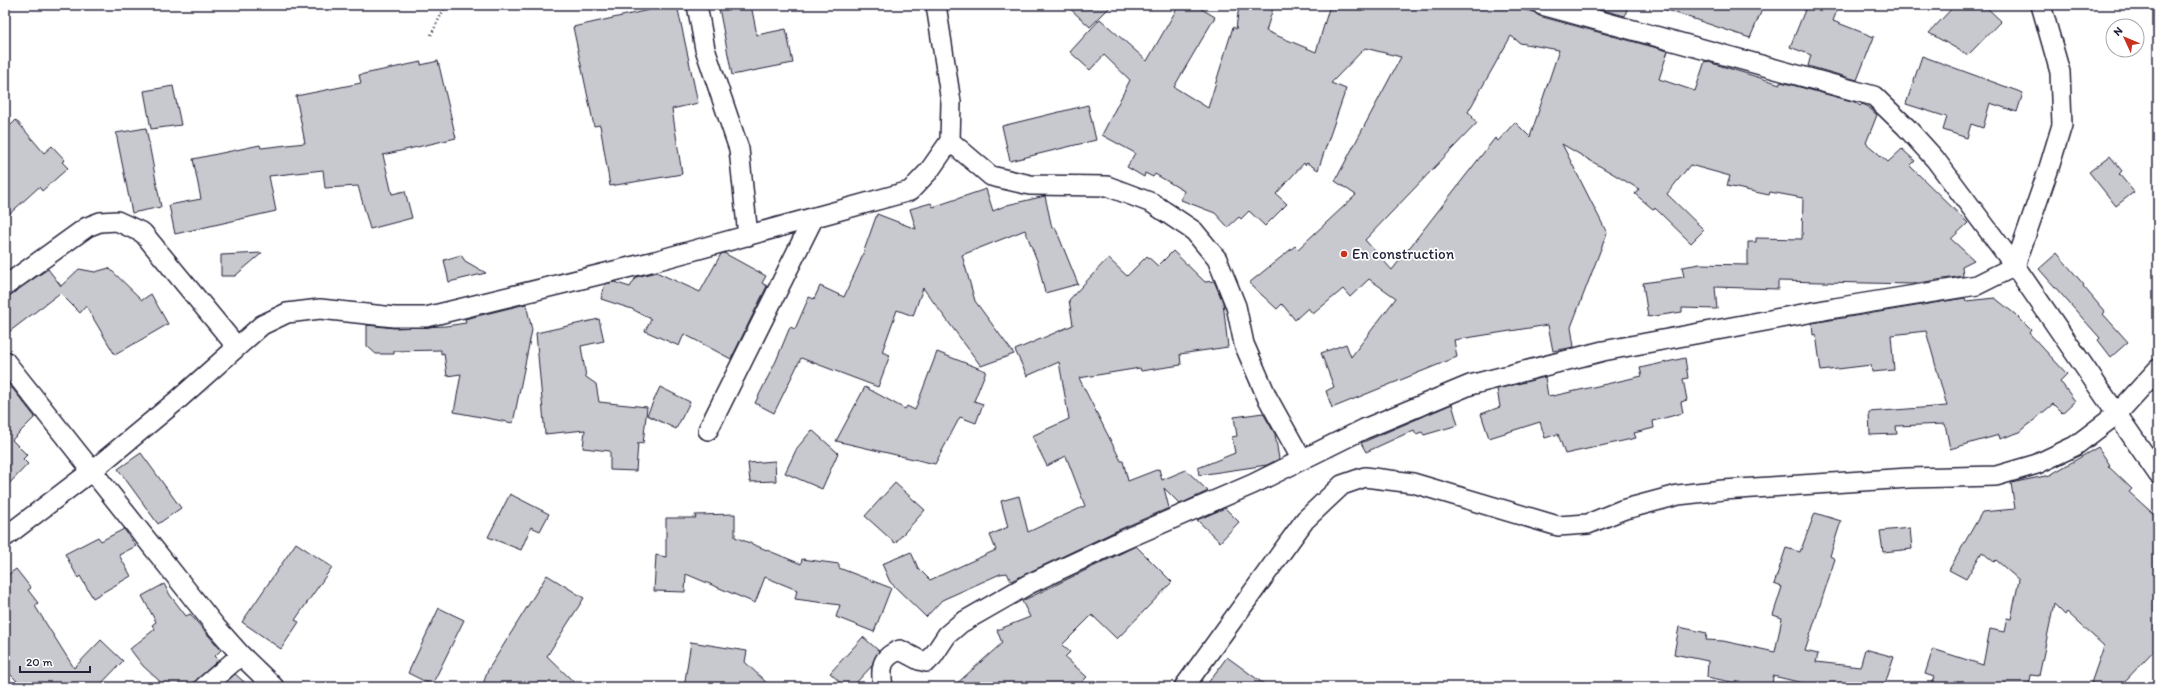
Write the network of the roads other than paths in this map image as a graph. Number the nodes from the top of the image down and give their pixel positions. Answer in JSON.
{"nodes":[{"id":1,"x":697,"y":5,"type":"edge"},
{"id":2,"x":936,"y":5,"type":"edge"},
{"id":3,"x":1542,"y":5,"type":"edge"},
{"id":4,"x":2041,"y":5,"type":"edge"},
{"id":5,"x":950,"y":141,"type":"junction"},
{"id":6,"x":814,"y":217,"type":"junction"},
{"id":7,"x":748,"y":236,"type":"junction"},
{"id":8,"x":2015,"y":266,"type":"junction"},
{"id":9,"x":5,"y":286,"type":"edge"},
{"id":10,"x":237,"y":347,"type":"junction"},
{"id":11,"x":5,"y":361,"type":"edge"},
{"id":12,"x":2158,"y":369,"type":"edge"},
{"id":13,"x":2117,"y":414,"type":"junction"},
{"id":14,"x":708,"y":430,"type":"dead end"},
{"id":15,"x":1302,"y":460,"type":"junction"},
{"id":16,"x":92,"y":470,"type":"junction"},
{"id":17,"x":2158,"y":474,"type":"edge"},
{"id":18,"x":5,"y":537,"type":"edge"},
{"id":19,"x":240,"y":655,"type":"junction"},
{"id":20,"x":204,"y":687,"type":"edge"},
{"id":21,"x":274,"y":687,"type":"edge"},
{"id":22,"x":883,"y":687,"type":"edge"},
{"id":23,"x":1184,"y":687,"type":"edge"}],
"edges":[{"from":1,"to":7,"type":"street"},
{"from":2,"to":5,"type":"street"},
{"from":3,"to":8,"type":"street"},
{"from":4,"to":8,"type":"street"},
{"from":5,"to":6,"type":"street"},
{"from":5,"to":15,"type":"street"},
{"from":6,"to":7,"type":"street"},
{"from":6,"to":14,"type":"street"},
{"from":7,"to":10,"type":"street"},
{"from":8,"to":13,"type":"street"},
{"from":8,"to":15,"type":"street"},
{"from":9,"to":10,"type":"street"},
{"from":10,"to":16,"type":"street"},
{"from":11,"to":16,"type":"street"},
{"from":12,"to":13,"type":"street"},
{"from":13,"to":17,"type":"street"},
{"from":13,"to":23,"type":"street"},
{"from":15,"to":22,"type":"street"},
{"from":16,"to":18,"type":"street"},
{"from":16,"to":19,"type":"street"},
{"from":19,"to":20,"type":"street"},
{"from":19,"to":21,"type":"street"}]}
